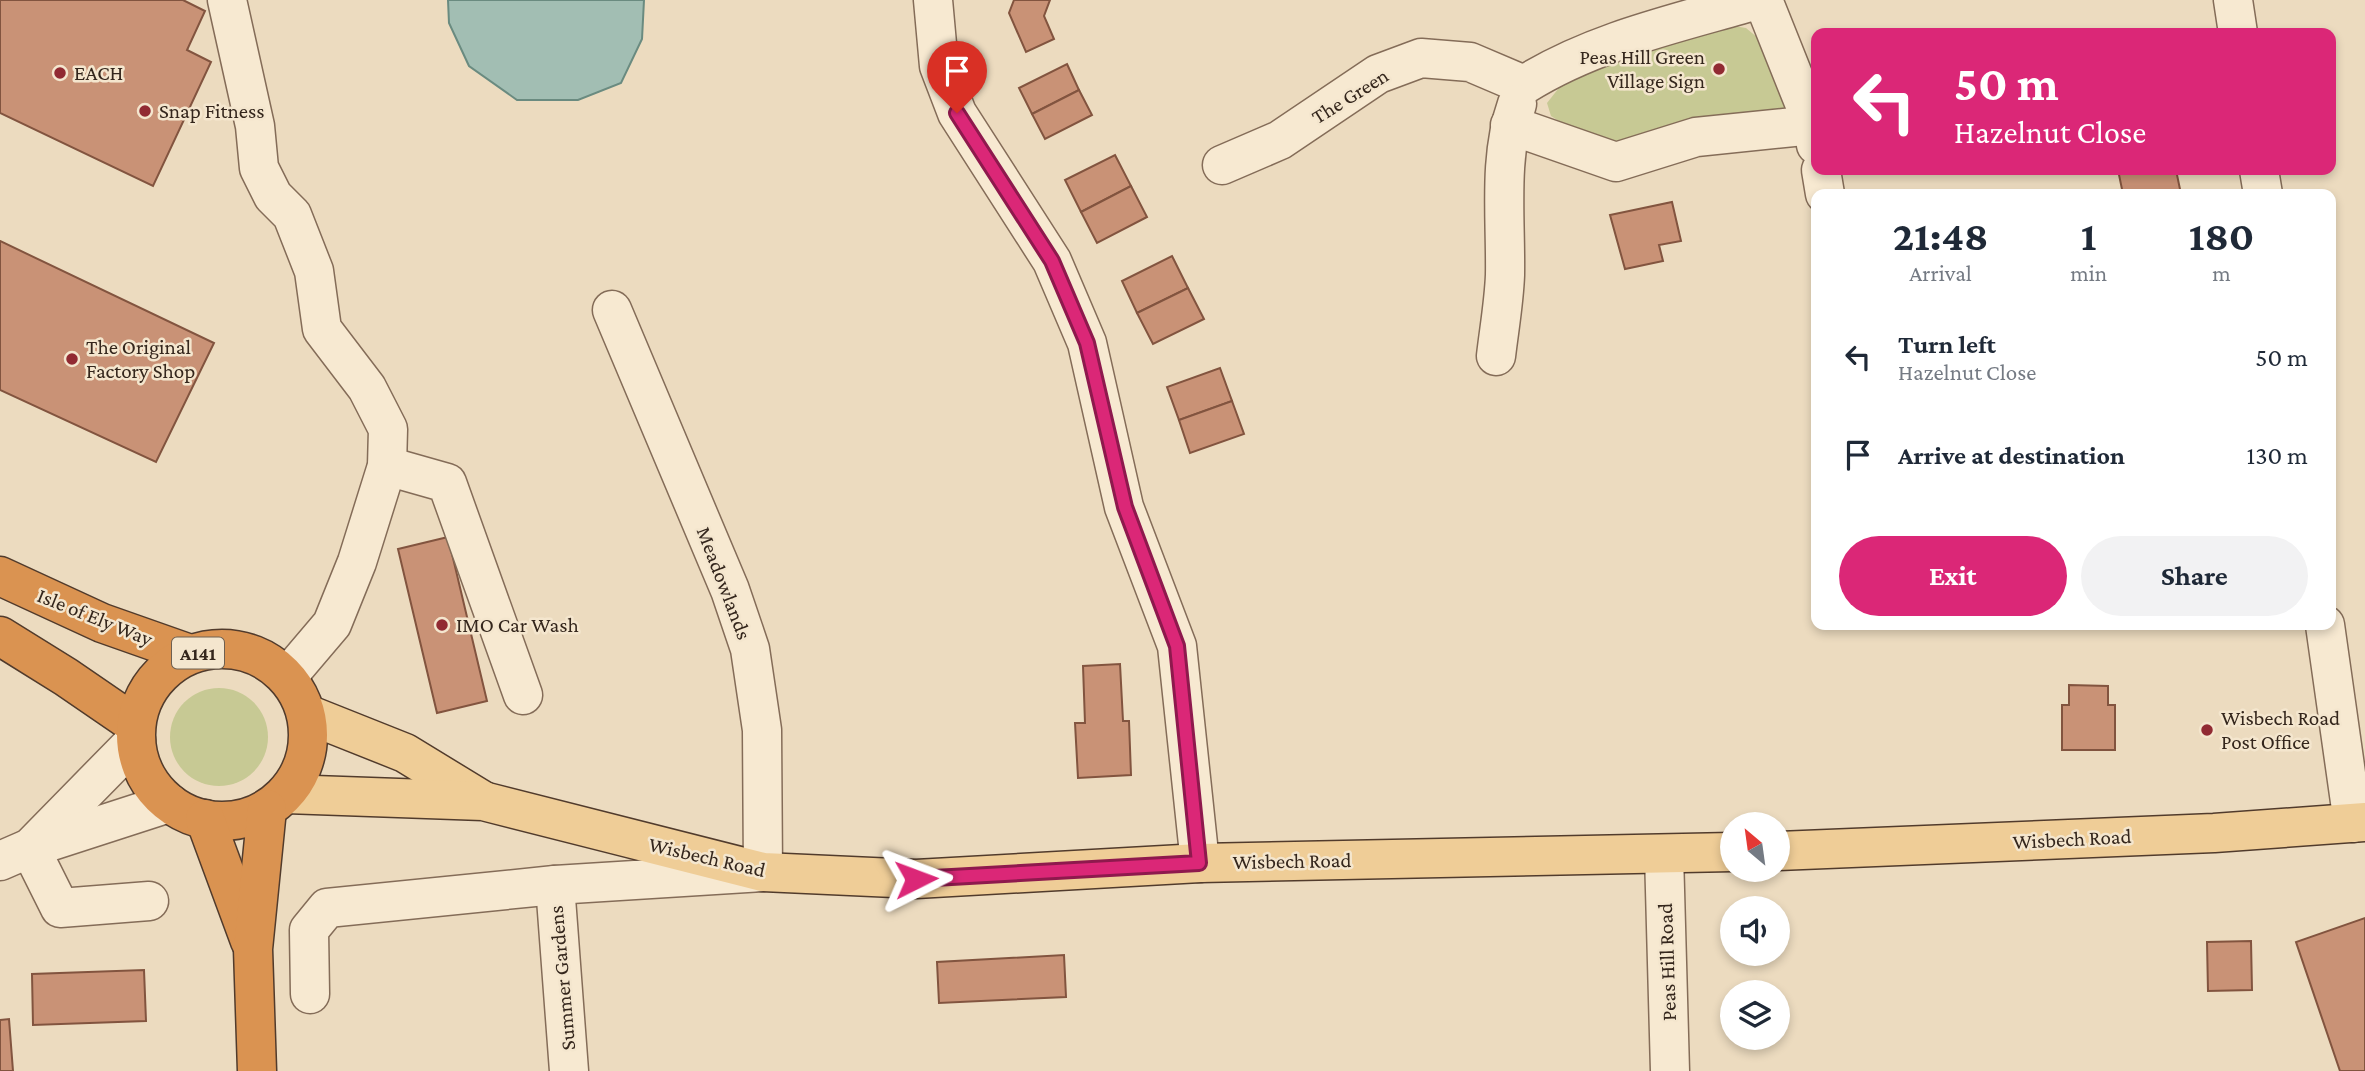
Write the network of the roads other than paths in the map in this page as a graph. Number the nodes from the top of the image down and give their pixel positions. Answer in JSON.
{"nodes":[{"id":1,"x":227,"y":0,"type":"edge"},
{"id":2,"x":933,"y":0,"type":"edge"},
{"id":3,"x":1756,"y":0,"type":"edge"},
{"id":4,"x":1763,"y":0,"type":"edge"},
{"id":5,"x":2233,"y":0,"type":"edge"},
{"id":6,"x":2237,"y":28,"type":"edge"},
{"id":7,"x":1524,"y":85,"type":"junction"},
{"id":8,"x":1510,"y":125,"type":"junction"},
{"id":9,"x":1811,"y":125,"type":"edge"},
{"id":10,"x":1811,"y":135,"type":"edge"},
{"id":11,"x":1222,"y":165,"type":"dead end"},
{"id":12,"x":612,"y":310,"type":"dead end"},
{"id":13,"x":1496,"y":356,"type":"dead end"},
{"id":14,"x":387,"y":466,"type":"junction"},
{"id":15,"x":0,"y":576,"type":"edge"},
{"id":16,"x":2326,"y":630,"type":"edge"},
{"id":17,"x":0,"y":636,"type":"edge"},
{"id":18,"x":190,"y":654,"type":"junction"},
{"id":19,"x":287,"y":677,"type":"junction"},
{"id":20,"x":523,"y":695,"type":"dead end"},
{"id":21,"x":307,"y":714,"type":"junction"},
{"id":22,"x":136,"y":733,"type":"junction"},
{"id":23,"x":276,"y":801,"type":"junction"},
{"id":24,"x":483,"y":802,"type":"junction"},
{"id":25,"x":169,"y":803,"type":"junction"},
{"id":26,"x":205,"y":819,"type":"junction"},
{"id":27,"x":2359,"y":822,"type":"edge"},
{"id":28,"x":1790,"y":850,"type":"edge"},
{"id":29,"x":1720,"y":852,"type":"edge"},
{"id":30,"x":1664,"y":854,"type":"junction"},
{"id":31,"x":15,"y":855,"type":"edge"},
{"id":32,"x":1199,"y":863,"type":"junction"},
{"id":33,"x":763,"y":872,"type":"junction"},
{"id":34,"x":555,"y":885,"type":"junction"},
{"id":35,"x":149,"y":901,"type":"dead end"},
{"id":36,"x":253,"y":949,"type":"junction"},
{"id":37,"x":310,"y":994,"type":"dead end"},
{"id":38,"x":257,"y":1071,"type":"edge"},
{"id":39,"x":569,"y":1071,"type":"edge"},
{"id":40,"x":1670,"y":1071,"type":"edge"}],
"edges":[{"from":1,"to":14,"type":"street"},
{"from":2,"to":32,"type":"street"},
{"from":3,"to":7,"type":"street"},
{"from":4,"to":9,"type":"street"},
{"from":5,"to":6,"type":"street"},
{"from":7,"to":8,"type":"street"},
{"from":7,"to":11,"type":"street","name":"The Green"},
{"from":8,"to":10,"type":"street"},
{"from":8,"to":13,"type":"street"},
{"from":12,"to":33,"type":"street","name":"Meadowlands"},
{"from":14,"to":19,"type":"street"},
{"from":14,"to":20,"type":"street"},
{"from":15,"to":18,"type":"highway","name":"Isle of Ely Way","number":"A141"},
{"from":16,"to":27,"type":"street"},
{"from":17,"to":22,"type":"highway"},
{"from":18,"to":19,"type":"highway","number":"A141"},
{"from":18,"to":22,"type":"highway","number":"A141"},
{"from":19,"to":21,"type":"highway","number":"A141"},
{"from":21,"to":23,"type":"highway","number":"A141"},
{"from":21,"to":24,"type":"main road","name":"Wisbech Road"},
{"from":22,"to":25,"type":"highway"},
{"from":22,"to":31,"type":"street"},
{"from":23,"to":24,"type":"main road","name":"Wisbech Road"},
{"from":23,"to":26,"type":"highway"},
{"from":23,"to":36,"type":"highway","number":"A141"},
{"from":24,"to":33,"type":"main road","name":"Wisbech Road"},
{"from":25,"to":26,"type":"highway"},
{"from":25,"to":31,"type":"street"},
{"from":26,"to":36,"type":"highway","number":"A141"},
{"from":27,"to":28,"type":"main road","name":"Wisbech Road"},
{"from":29,"to":30,"type":"main road","name":"Wisbech Road"},
{"from":30,"to":32,"type":"main road","name":"Wisbech Road"},
{"from":30,"to":40,"type":"street","name":"Peas Hill Road"},
{"from":31,"to":35,"type":"street"},
{"from":32,"to":33,"type":"main road","name":"Wisbech Road"},
{"from":33,"to":34,"type":"street"},
{"from":34,"to":37,"type":"street"},
{"from":34,"to":39,"type":"street","name":"Summer Gardens"},
{"from":36,"to":38,"type":"highway","number":"A141"}]}
